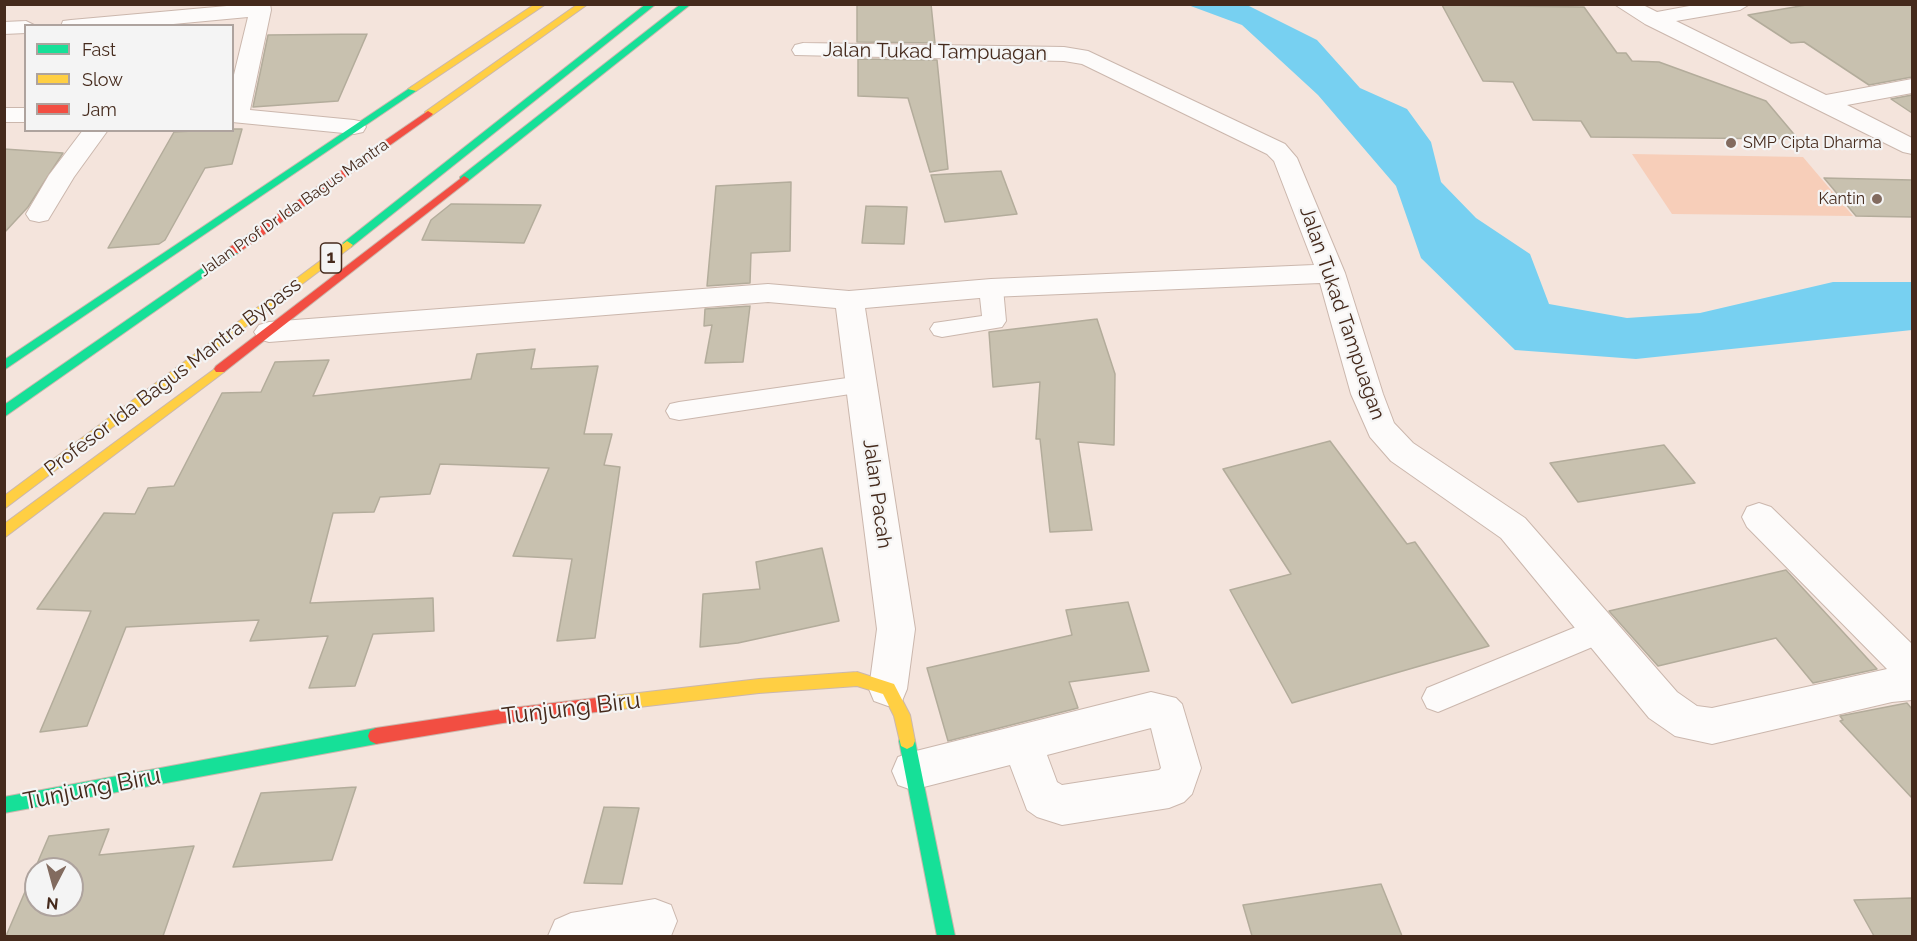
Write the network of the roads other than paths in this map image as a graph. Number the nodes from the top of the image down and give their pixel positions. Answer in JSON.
{"nodes":[{"id":1,"x":542,"y":4,"type":"edge"},
{"id":2,"x":584,"y":4,"type":"edge"},
{"id":3,"x":652,"y":4,"type":"edge"},
{"id":4,"x":687,"y":4,"type":"edge"},
{"id":5,"x":1624,"y":4,"type":"edge"},
{"id":6,"x":1740,"y":4,"type":"edge"},
{"id":7,"x":260,"y":7,"type":"edge"},
{"id":8,"x":1653,"y":19,"type":"junction"},
{"id":9,"x":91,"y":24,"type":"edge"},
{"id":10,"x":579,"y":25,"type":"dead end"},
{"id":11,"x":598,"y":25,"type":"dead end"},
{"id":12,"x":24,"y":27,"type":"edge"},
{"id":13,"x":4,"y":28,"type":"edge"},
{"id":14,"x":541,"y":35,"type":"junction"},
{"id":15,"x":591,"y":50,"type":"junction"},
{"id":16,"x":803,"y":50,"type":"dead end"},
{"id":17,"x":1912,"y":86,"type":"edge"},
{"id":18,"x":404,"y":94,"type":"junction"},
{"id":19,"x":1823,"y":103,"type":"junction"},
{"id":20,"x":440,"y":106,"type":"junction"},
{"id":21,"x":4,"y":115,"type":"edge"},
{"id":22,"x":24,"y":115,"type":"edge"},
{"id":23,"x":235,"y":115,"type":"edge"},
{"id":24,"x":354,"y":126,"type":"junction"},
{"id":25,"x":94,"y":132,"type":"edge"},
{"id":26,"x":1912,"y":147,"type":"edge"},
{"id":27,"x":39,"y":214,"type":"dead end"},
{"id":28,"x":1331,"y":273,"type":"junction"},
{"id":29,"x":991,"y":288,"type":"junction"},
{"id":30,"x":849,"y":300,"type":"junction"},
{"id":31,"x":942,"y":329,"type":"dead end"},
{"id":32,"x":269,"y":332,"type":"junction"},
{"id":33,"x":4,"y":366,"type":"edge"},
{"id":34,"x":861,"y":385,"type":"junction"},
{"id":35,"x":680,"y":411,"type":"dead end"},
{"id":36,"x":4,"y":412,"type":"edge"},
{"id":37,"x":4,"y":504,"type":"edge"},
{"id":38,"x":1760,"y":517,"type":"dead end"},
{"id":39,"x":4,"y":532,"type":"edge"},
{"id":40,"x":1598,"y":631,"type":"junction"},
{"id":41,"x":1912,"y":668,"type":"edge"},
{"id":42,"x":1912,"y":683,"type":"edge"},
{"id":43,"x":888,"y":688,"type":"junction"},
{"id":44,"x":1438,"y":698,"type":"dead end"},
{"id":45,"x":1022,"y":743,"type":"dead end"},
{"id":46,"x":912,"y":771,"type":"junction"},
{"id":47,"x":4,"y":805,"type":"edge"},
{"id":48,"x":655,"y":921,"type":"dead end"},
{"id":49,"x":571,"y":936,"type":"edge"},
{"id":50,"x":946,"y":936,"type":"edge"}],
"edges":[{"from":1,"to":18,"type":"main road"},
{"from":2,"to":14,"type":"main road","name":"Jalan Prof Dr Ida Bagus Mantra"},
{"from":3,"to":15,"type":"main road","name":"Profesor Ida Bagus Mantra Bypass","number":"1"},
{"from":4,"to":32,"type":"main road"},
{"from":5,"to":8,"type":"street"},
{"from":6,"to":8,"type":"street"},
{"from":7,"to":9,"type":"street"},
{"from":7,"to":23,"type":"street"},
{"from":8,"to":19,"type":"street"},
{"from":10,"to":14,"type":"main road"},
{"from":11,"to":15,"type":"main road"},
{"from":12,"to":13,"type":"street"},
{"from":14,"to":20,"type":"main road","name":"Jalan Prof Dr Ida Bagus Mantra"},
{"from":15,"to":37,"type":"main road","name":"Profesor Ida Bagus Mantra Bypass","number":"1"},
{"from":16,"to":28,"type":"street","name":"Jalan Tukad Tampuagan"},
{"from":17,"to":19,"type":"street"},
{"from":18,"to":20,"type":"main road"},
{"from":18,"to":24,"type":"main road"},
{"from":19,"to":26,"type":"street"},
{"from":20,"to":36,"type":"main road","name":"Jalan Prof Dr Ida Bagus Mantra"},
{"from":21,"to":22,"type":"street"},
{"from":23,"to":24,"type":"street"},
{"from":24,"to":33,"type":"main road"},
{"from":25,"to":27,"type":"street"},
{"from":28,"to":29,"type":"street"},
{"from":28,"to":40,"type":"street","name":"Jalan Tukad Tampuagan"},
{"from":29,"to":30,"type":"street"},
{"from":29,"to":31,"type":"lane"},
{"from":30,"to":32,"type":"street"},
{"from":30,"to":34,"type":"street","name":"Jalan Pacah"},
{"from":32,"to":39,"type":"main road"},
{"from":34,"to":35,"type":"lane"},
{"from":34,"to":43,"type":"street","name":"Jalan Pacah"},
{"from":38,"to":41,"type":"street"},
{"from":40,"to":42,"type":"street","name":"Jalan Tukad Tampuagan"},
{"from":40,"to":44,"type":"lane"},
{"from":43,"to":46,"type":"main road"},
{"from":43,"to":47,"type":"main road","name":"Tunjung Biru"},
{"from":45,"to":46,"type":"street"},
{"from":46,"to":50,"type":"main road"},
{"from":48,"to":49,"type":"street"}]}
